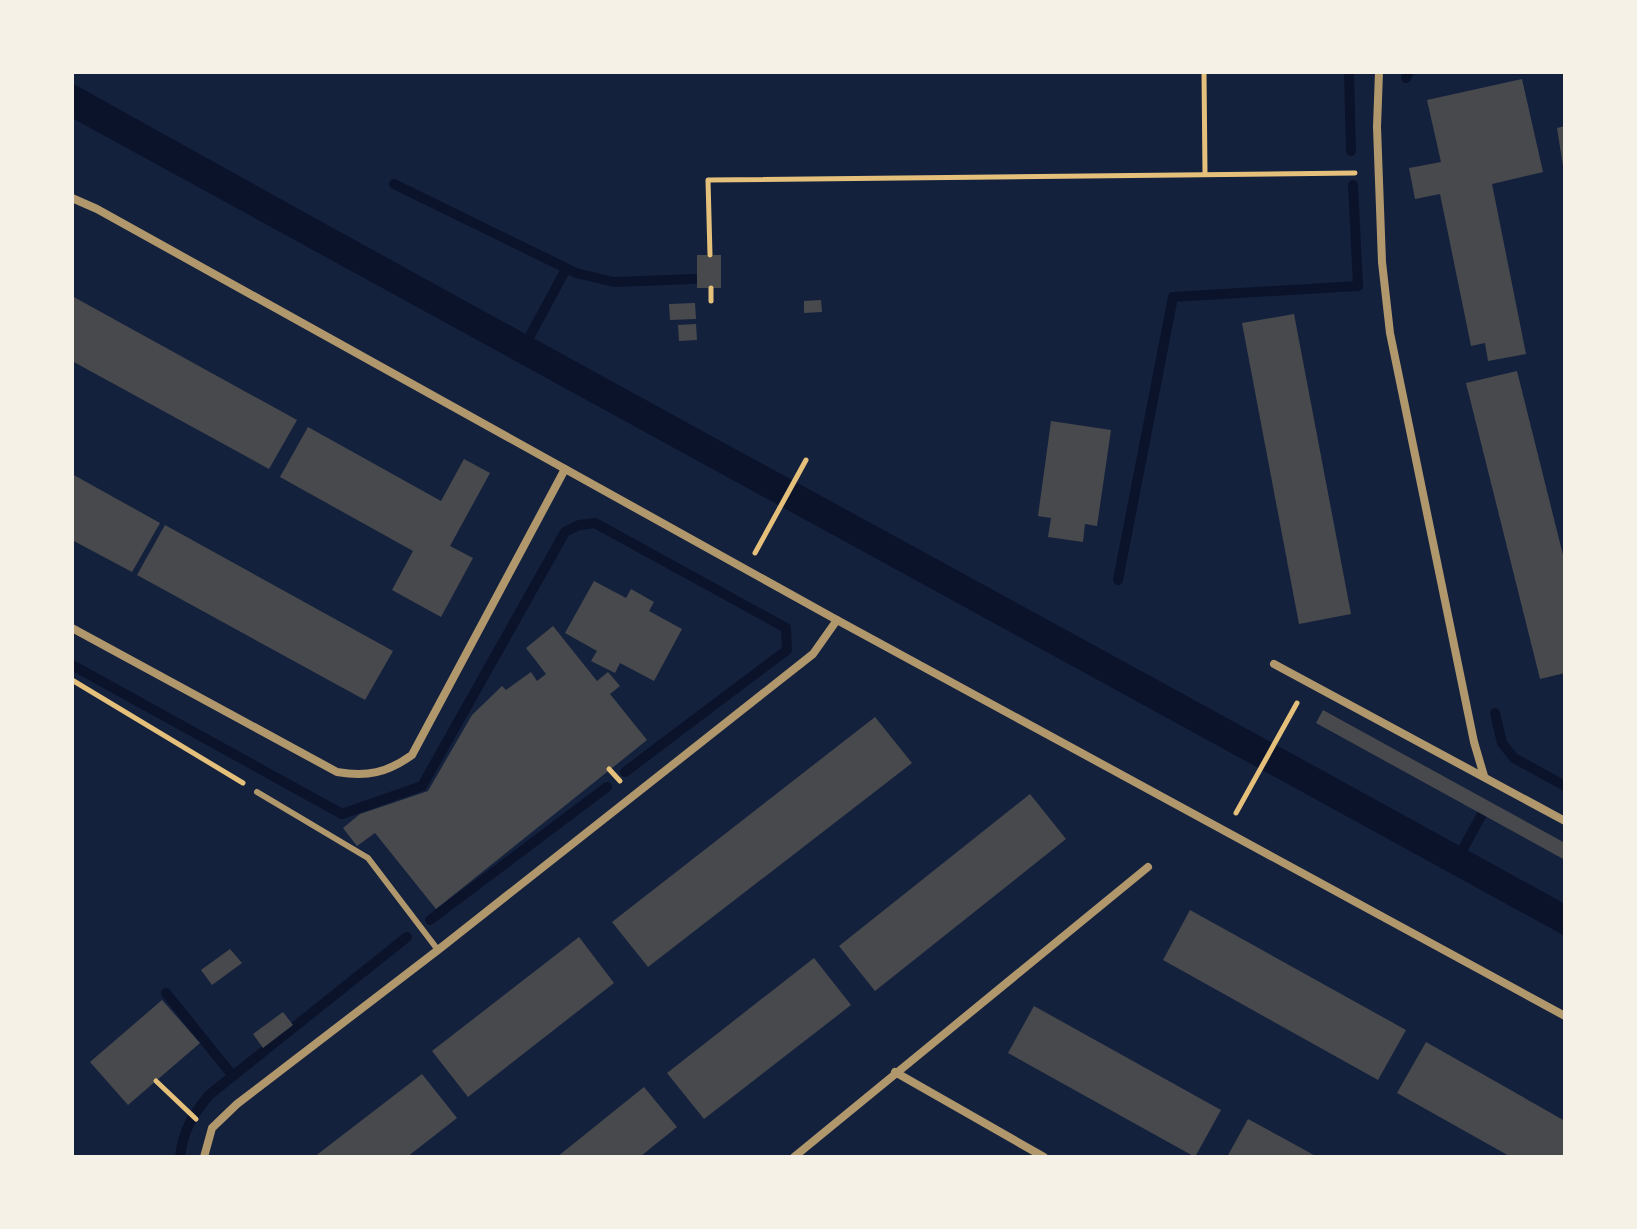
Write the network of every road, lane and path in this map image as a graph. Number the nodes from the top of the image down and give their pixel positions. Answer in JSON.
{"nodes":[{"id":1,"x":1204,"y":72,"type":"edge"},
{"id":2,"x":1379,"y":72,"type":"edge"},
{"id":3,"x":1355,"y":173,"type":"dead end"},
{"id":4,"x":1205,"y":174,"type":"junction"},
{"id":5,"x":72,"y":198,"type":"edge"},
{"id":6,"x":710,"y":255,"type":"dead end"},
{"id":7,"x":711,"y":288,"type":"dead end"},
{"id":8,"x":711,"y":301,"type":"dead end"},
{"id":9,"x":806,"y":460,"type":"dead end"},
{"id":10,"x":565,"y":469,"type":"junction"},
{"id":11,"x":755,"y":553,"type":"dead end"},
{"id":12,"x":837,"y":620,"type":"junction"},
{"id":13,"x":72,"y":628,"type":"edge"},
{"id":14,"x":1274,"y":664,"type":"dead end"},
{"id":15,"x":72,"y":680,"type":"edge"},
{"id":16,"x":1297,"y":703,"type":"dead end"},
{"id":17,"x":609,"y":769,"type":"dead end"},
{"id":18,"x":1484,"y":776,"type":"junction"},
{"id":19,"x":624,"y":785,"type":"dead end"},
{"id":20,"x":257,"y":792,"type":"joint"},
{"id":21,"x":1236,"y":813,"type":"dead end"},
{"id":22,"x":1565,"y":821,"type":"edge"},
{"id":23,"x":1148,"y":867,"type":"dead end"},
{"id":24,"x":438,"y":950,"type":"junction"},
{"id":25,"x":1565,"y":1016,"type":"edge"},
{"id":26,"x":895,"y":1072,"type":"junction"},
{"id":27,"x":156,"y":1081,"type":"dead end"},
{"id":28,"x":184,"y":1110,"type":"dead end"},
{"id":29,"x":204,"y":1157,"type":"edge"},
{"id":30,"x":794,"y":1157,"type":"edge"},
{"id":31,"x":1044,"y":1157,"type":"edge"}],
"edges":[{"from":1,"to":4,"type":"path"},
{"from":2,"to":18,"type":"street"},
{"from":3,"to":4,"type":"path"},
{"from":4,"to":6,"type":"path"},
{"from":5,"to":10,"type":"street"},
{"from":7,"to":8,"type":"path"},
{"from":9,"to":11,"type":"path"},
{"from":10,"to":12,"type":"street"},
{"from":10,"to":13,"type":"street"},
{"from":12,"to":24,"type":"street"},
{"from":12,"to":25,"type":"street"},
{"from":14,"to":18,"type":"street"},
{"from":15,"to":20,"type":"path"},
{"from":16,"to":21,"type":"path"},
{"from":17,"to":19,"type":"path"},
{"from":18,"to":22,"type":"street"},
{"from":20,"to":24,"type":"lane"},
{"from":23,"to":26,"type":"street"},
{"from":24,"to":29,"type":"street"},
{"from":26,"to":30,"type":"street"},
{"from":26,"to":31,"type":"street"},
{"from":27,"to":28,"type":"path"}]}
